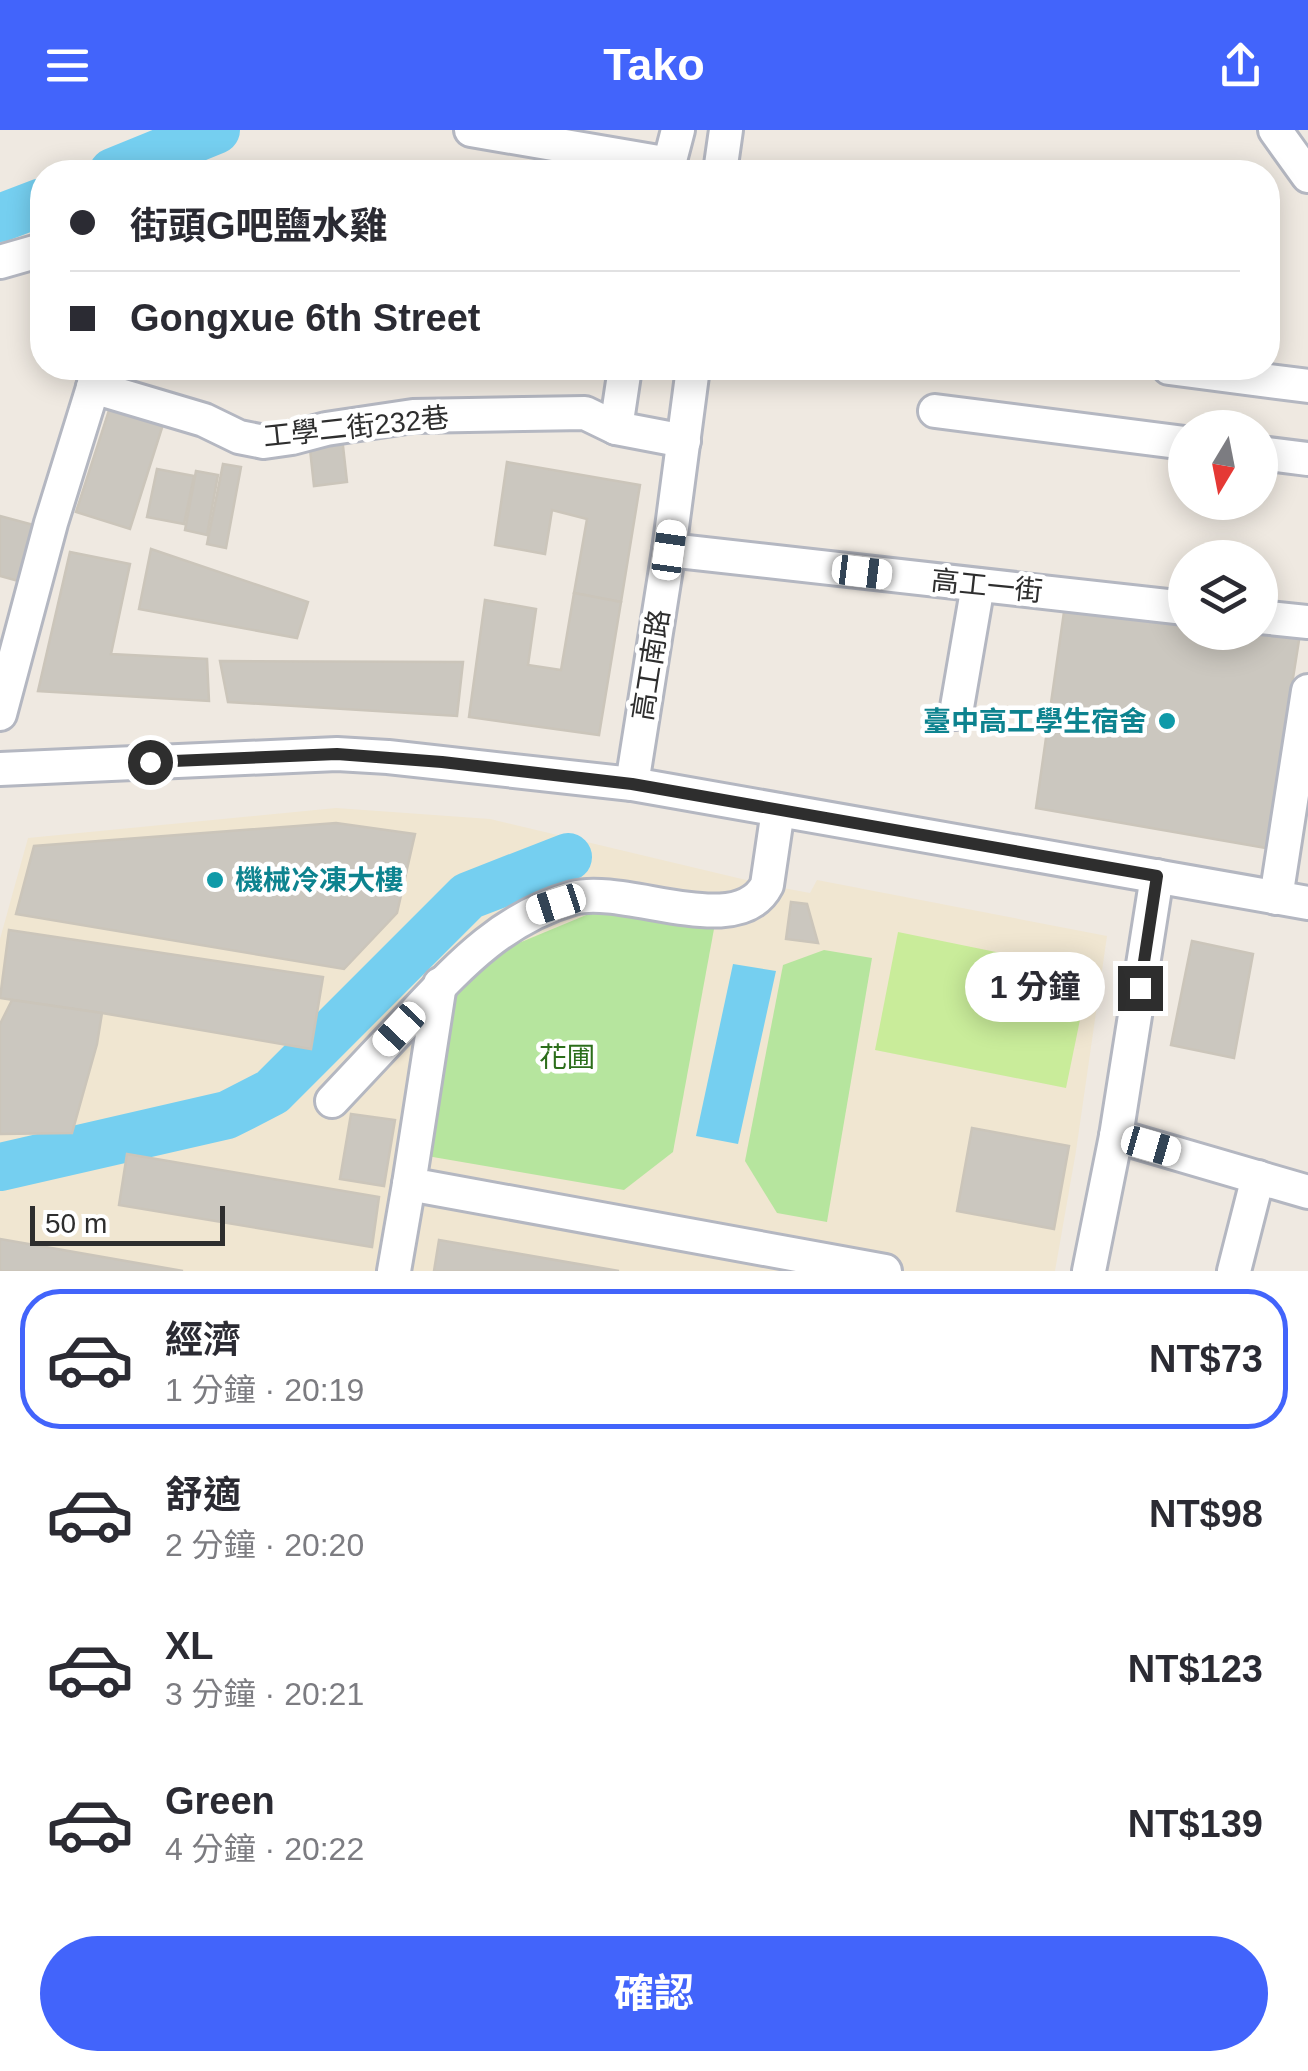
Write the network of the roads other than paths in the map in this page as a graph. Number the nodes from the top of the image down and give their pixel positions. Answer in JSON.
{"nodes":[{"id":1,"x":471,"y":130,"type":"edge"},
{"id":2,"x":678,"y":130,"type":"edge"},
{"id":3,"x":726,"y":130,"type":"edge"},
{"id":4,"x":1275,"y":130,"type":"edge"},
{"id":5,"x":627,"y":160,"type":"edge"},
{"id":6,"x":670,"y":160,"type":"edge"},
{"id":7,"x":722,"y":160,"type":"edge"},
{"id":8,"x":1308,"y":176,"type":"edge"},
{"id":9,"x":30,"y":253,"type":"edge"},
{"id":10,"x":0,"y":262,"type":"edge"},
{"id":11,"x":95,"y":380,"type":"edge"},
{"id":12,"x":104,"y":380,"type":"edge"},
{"id":13,"x":623,"y":380,"type":"edge"},
{"id":14,"x":692,"y":380,"type":"edge"},
{"id":15,"x":1262,"y":380,"type":"edge"},
{"id":16,"x":1308,"y":386,"type":"edge"},
{"id":17,"x":935,"y":411,"type":"dead end"},
{"id":18,"x":616,"y":428,"type":"junction"},
{"id":19,"x":684,"y":441,"type":"junction"},
{"id":20,"x":1168,"y":441,"type":"edge"},
{"id":21,"x":1278,"y":455,"type":"edge"},
{"id":22,"x":1308,"y":459,"type":"edge"},
{"id":23,"x":669,"y":550,"type":"junction"},
{"id":24,"x":978,"y":585,"type":"junction"},
{"id":25,"x":1168,"y":606,"type":"edge"},
{"id":26,"x":1278,"y":619,"type":"edge"},
{"id":27,"x":1308,"y":622,"type":"edge"},
{"id":28,"x":1308,"y":691,"type":"edge"},
{"id":29,"x":956,"y":712,"type":"dead end"},
{"id":30,"x":0,"y":714,"type":"edge"},
{"id":31,"x":0,"y":769,"type":"edge"},
{"id":32,"x":632,"y":784,"type":"junction"},
{"id":33,"x":778,"y":810,"type":"junction"},
{"id":34,"x":1157,"y":876,"type":"junction"},
{"id":35,"x":1292,"y":900,"type":"edge"},
{"id":36,"x":440,"y":984,"type":"junction"},
{"id":37,"x":332,"y":1101,"type":"dead end"},
{"id":38,"x":1116,"y":1136,"type":"junction"},
{"id":39,"x":1258,"y":1177,"type":"junction"},
{"id":40,"x":409,"y":1184,"type":"junction"},
{"id":41,"x":1308,"y":1192,"type":"edge"},
{"id":42,"x":394,"y":1271,"type":"edge"},
{"id":43,"x":885,"y":1271,"type":"edge"},
{"id":44,"x":1090,"y":1271,"type":"edge"},
{"id":45,"x":1234,"y":1271,"type":"edge"}],
"edges":[{"from":1,"to":5,"type":"street"},
{"from":2,"to":6,"type":"street"},
{"from":3,"to":7,"type":"street"},
{"from":4,"to":8,"type":"street"},
{"from":9,"to":10,"type":"street"},
{"from":11,"to":30,"type":"street"},
{"from":12,"to":18,"type":"street","name":"工學二街232巷"},
{"from":13,"to":18,"type":"street"},
{"from":14,"to":19,"type":"street","name":"高工南路"},
{"from":15,"to":16,"type":"street"},
{"from":17,"to":20,"type":"street"},
{"from":18,"to":19,"type":"street","name":"工學二街232巷"},
{"from":19,"to":23,"type":"street","name":"高工南路"},
{"from":21,"to":22,"type":"street"},
{"from":23,"to":24,"type":"street","name":"高工一街"},
{"from":23,"to":32,"type":"street","name":"高工南路"},
{"from":24,"to":25,"type":"street","name":"高工一街"},
{"from":24,"to":29,"type":"street"},
{"from":26,"to":27,"type":"street"},
{"from":28,"to":35,"type":"street"},
{"from":31,"to":32,"type":"street"},
{"from":32,"to":33,"type":"street"},
{"from":33,"to":34,"type":"street"},
{"from":33,"to":36,"type":"street"},
{"from":34,"to":35,"type":"street"},
{"from":34,"to":38,"type":"street"},
{"from":36,"to":37,"type":"street"},
{"from":36,"to":40,"type":"street"},
{"from":38,"to":39,"type":"street"},
{"from":38,"to":44,"type":"street"},
{"from":39,"to":41,"type":"street"},
{"from":39,"to":45,"type":"street"},
{"from":40,"to":42,"type":"street"},
{"from":40,"to":43,"type":"street"}]}
